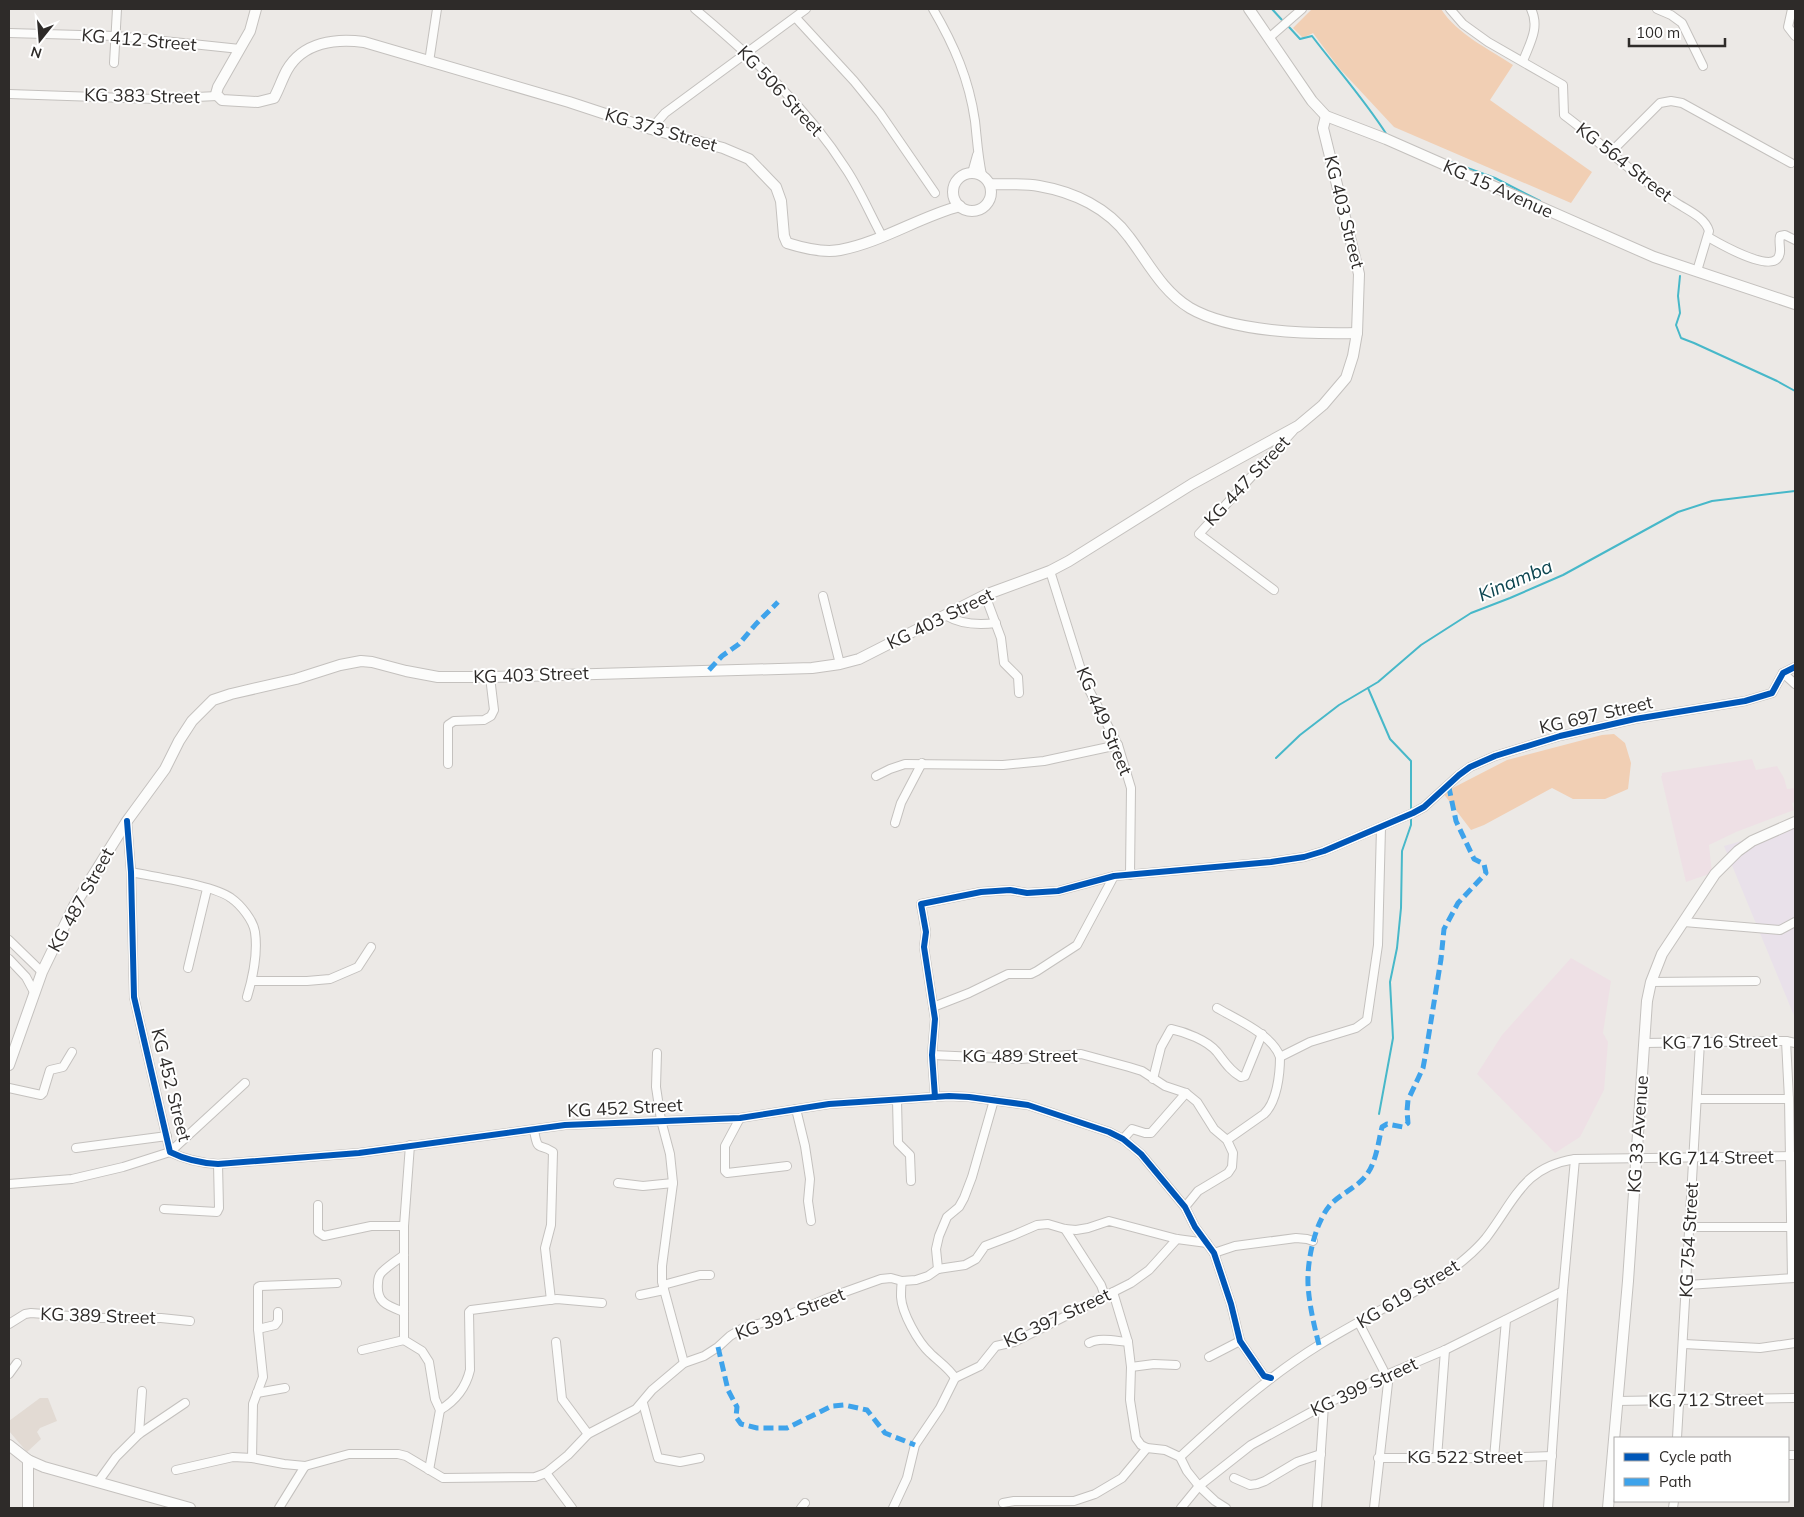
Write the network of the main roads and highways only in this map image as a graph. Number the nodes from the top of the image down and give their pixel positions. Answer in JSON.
{"nodes":[{"id":1,"x":256,"y":9,"type":"edge"},
{"id":2,"x":1249,"y":9,"type":"edge"},
{"id":3,"x":274,"y":98,"type":"joint"},
{"id":4,"x":1326,"y":116,"type":"junction"},
{"id":5,"x":991,"y":189,"type":"junction"},
{"id":6,"x":957,"y":201,"type":"junction"},
{"id":7,"x":1795,"y":304,"type":"edge"},
{"id":8,"x":1357,"y":333,"type":"junction"},
{"id":9,"x":213,"y":700,"type":"joint"},
{"id":10,"x":1795,"y":822,"type":"edge"},
{"id":11,"x":9,"y":1064,"type":"edge"},
{"id":12,"x":9,"y":1445,"type":"edge"},
{"id":13,"x":28,"y":1460,"type":"junction"},
{"id":14,"x":28,"y":1508,"type":"edge"},
{"id":15,"x":190,"y":1508,"type":"edge"},
{"id":16,"x":1608,"y":1508,"type":"edge"}],
"edges":[{"from":1,"to":3,"type":"main road","name":"KG 383 Street"},
{"from":2,"to":4,"type":"main road","name":"KG 15 Avenue"},
{"from":3,"to":6,"type":"main road","name":"KG 373 Street"},
{"from":4,"to":7,"type":"main road","name":"KG 15 Avenue"},
{"from":4,"to":8,"type":"main road","name":"KG 403 Street"},
{"from":5,"to":6,"type":"main road"},
{"from":5,"to":6,"type":"main road"},
{"from":5,"to":8,"type":"main road"},
{"from":8,"to":9,"type":"main road","name":"KG 403 Street"},
{"from":9,"to":11,"type":"main road","name":"KG 487 Street"},
{"from":10,"to":16,"type":"main road","name":"KG 33 Avenue"},
{"from":12,"to":13,"type":"main road"},
{"from":13,"to":14,"type":"main road"},
{"from":13,"to":15,"type":"main road"}]}
